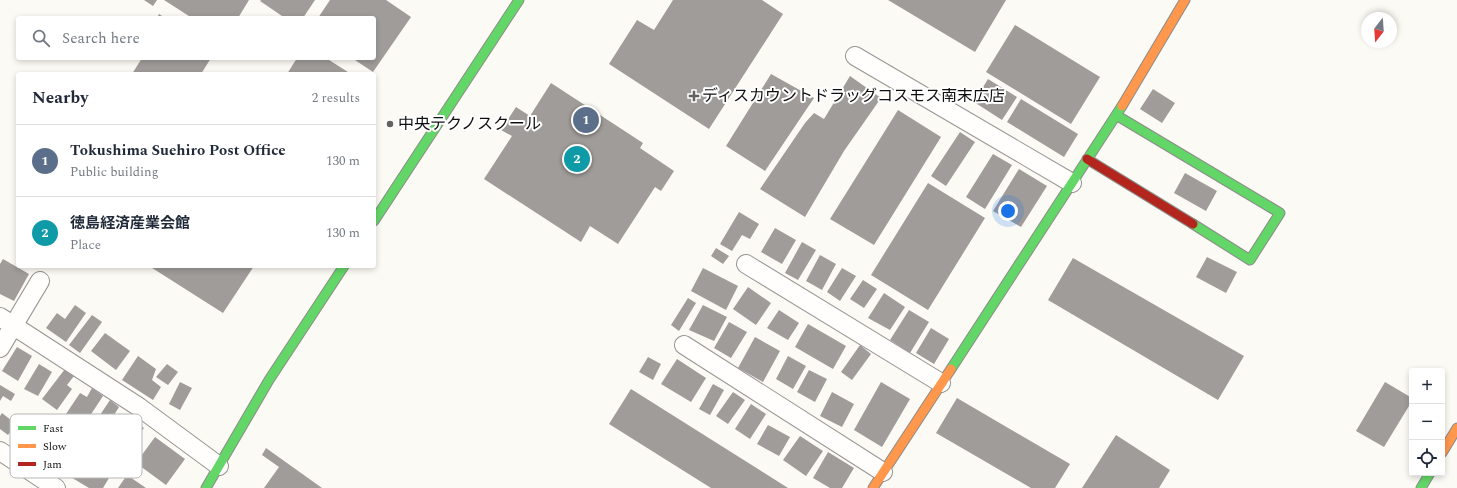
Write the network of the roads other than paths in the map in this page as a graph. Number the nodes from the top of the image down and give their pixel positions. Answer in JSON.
{"nodes":[{"id":1,"x":519,"y":0,"type":"edge"},
{"id":2,"x":1185,"y":0,"type":"edge"},
{"id":3,"x":855,"y":56,"type":"dead end"},
{"id":4,"x":1116,"y":115,"type":"junction"},
{"id":5,"x":1087,"y":159,"type":"junction"},
{"id":6,"x":1072,"y":183,"type":"junction"},
{"id":7,"x":376,"y":218,"type":"edge"},
{"id":8,"x":746,"y":264,"type":"dead end"},
{"id":9,"x":343,"y":268,"type":"edge"},
{"id":10,"x":40,"y":281,"type":"dead end"},
{"id":11,"x":7,"y":322,"type":"edge"},
{"id":12,"x":684,"y":345,"type":"dead end"},
{"id":13,"x":0,"y":348,"type":"edge"},
{"id":14,"x":941,"y":383,"type":"junction"},
{"id":15,"x":1457,"y":428,"type":"edge"},
{"id":16,"x":1445,"y":448,"type":"edge"},
{"id":17,"x":0,"y":450,"type":"edge"},
{"id":18,"x":10,"y":457,"type":"edge"},
{"id":19,"x":219,"y":466,"type":"junction"},
{"id":20,"x":884,"y":472,"type":"junction"},
{"id":21,"x":1428,"y":476,"type":"edge"},
{"id":22,"x":41,"y":478,"type":"edge"},
{"id":23,"x":56,"y":488,"type":"edge"},
{"id":24,"x":206,"y":488,"type":"edge"},
{"id":25,"x":873,"y":488,"type":"edge"},
{"id":26,"x":1421,"y":488,"type":"edge"}],
"edges":[{"from":1,"to":7,"type":"street"},
{"from":2,"to":4,"type":"street"},
{"from":3,"to":6,"type":"street"},
{"from":4,"to":5,"type":"street"},
{"from":4,"to":5,"type":"street"},
{"from":5,"to":6,"type":"street"},
{"from":6,"to":14,"type":"street"},
{"from":8,"to":14,"type":"street"},
{"from":9,"to":19,"type":"street"},
{"from":10,"to":11,"type":"street"},
{"from":11,"to":13,"type":"street"},
{"from":11,"to":19,"type":"street"},
{"from":12,"to":20,"type":"street"},
{"from":14,"to":20,"type":"street"},
{"from":15,"to":16,"type":"street"},
{"from":17,"to":18,"type":"street"},
{"from":19,"to":24,"type":"street"},
{"from":20,"to":25,"type":"street"},
{"from":21,"to":26,"type":"street"},
{"from":22,"to":23,"type":"street"}]}
